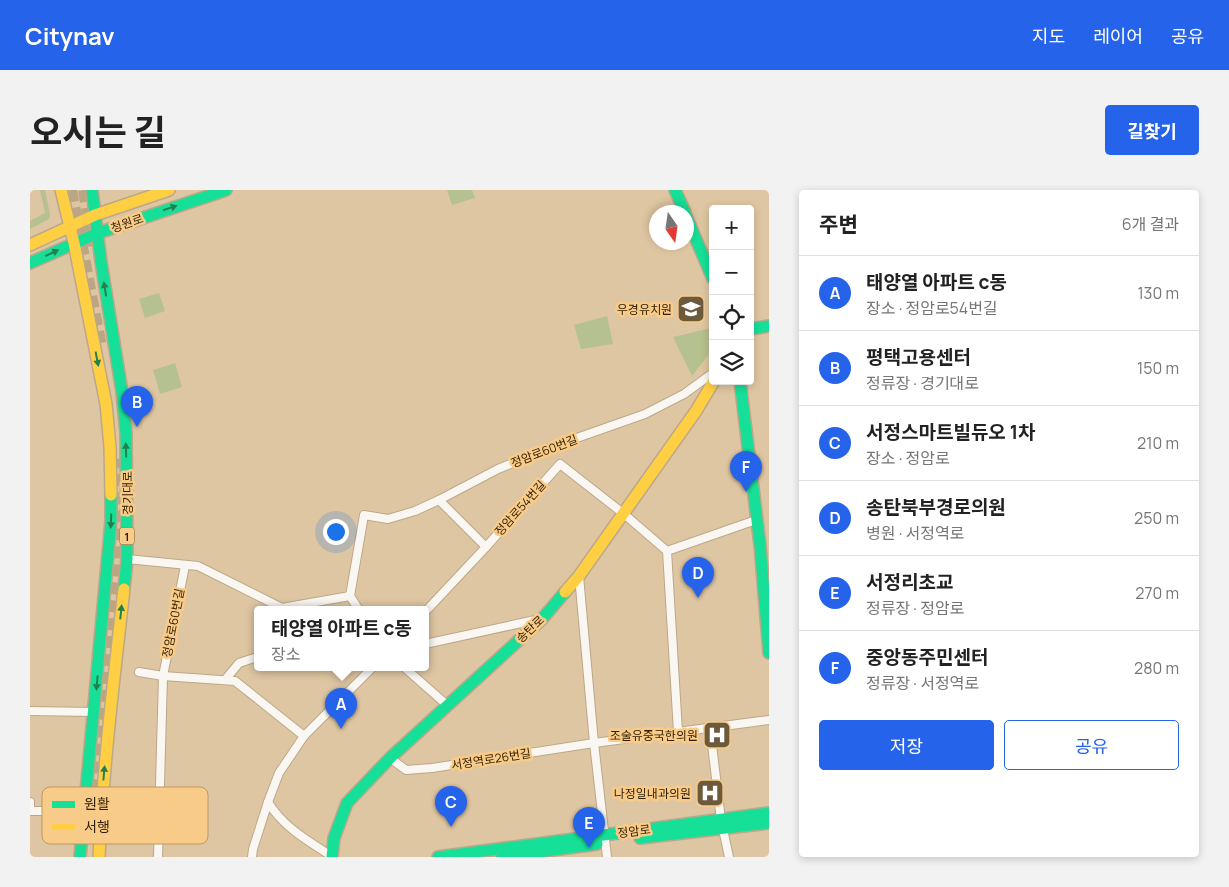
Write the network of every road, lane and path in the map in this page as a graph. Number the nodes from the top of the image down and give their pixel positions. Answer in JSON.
{"nodes":[{"id":1,"x":61,"y":190,"type":"edge"},
{"id":2,"x":92,"y":190,"type":"edge"},
{"id":3,"x":170,"y":190,"type":"edge"},
{"id":4,"x":226,"y":190,"type":"edge"},
{"id":5,"x":675,"y":190,"type":"edge"},
{"id":6,"x":682,"y":205,"type":"edge"},
{"id":7,"x":95,"y":216,"type":"junction"},
{"id":8,"x":70,"y":226,"type":"junction"},
{"id":9,"x":98,"y":233,"type":"junction"},
{"id":10,"x":694,"y":233,"type":"edge"},
{"id":11,"x":74,"y":243,"type":"junction"},
{"id":12,"x":30,"y":245,"type":"edge"},
{"id":13,"x":30,"y":263,"type":"edge"},
{"id":14,"x":709,"y":269,"type":"edge"},
{"id":15,"x":769,"y":326,"type":"edge"},
{"id":16,"x":754,"y":328,"type":"edge"},
{"id":17,"x":709,"y":376,"type":"edge"},
{"id":18,"x":712,"y":385,"type":"edge"},
{"id":19,"x":740,"y":385,"type":"edge"},
{"id":20,"x":439,"y":500,"type":"junction"},
{"id":21,"x":624,"y":514,"type":"junction"},
{"id":22,"x":756,"y":520,"type":"junction"},
{"id":23,"x":764,"y":545,"type":"edge"},
{"id":24,"x":486,"y":547,"type":"junction"},
{"id":25,"x":667,"y":551,"type":"junction"},
{"id":26,"x":127,"y":559,"type":"junction"},
{"id":27,"x":185,"y":566,"type":"junction"},
{"id":28,"x":579,"y":576,"type":"junction"},
{"id":29,"x":350,"y":596,"type":"junction"},
{"id":30,"x":278,"y":606,"type":"edge"},
{"id":31,"x":293,"y":606,"type":"edge"},
{"id":32,"x":356,"y":606,"type":"edge"},
{"id":33,"x":429,"y":608,"type":"edge"},
{"id":34,"x":542,"y":618,"type":"junction"},
{"id":35,"x":429,"y":643,"type":"edge"},
{"id":36,"x":769,"y":653,"type":"edge"},
{"id":37,"x":254,"y":658,"type":"edge"},
{"id":38,"x":369,"y":671,"type":"edge"},
{"id":39,"x":407,"y":671,"type":"edge"},
{"id":40,"x":140,"y":672,"type":"dead end"},
{"id":41,"x":162,"y":676,"type":"junction"},
{"id":42,"x":225,"y":680,"type":"junction"},
{"id":43,"x":447,"y":705,"type":"junction"},
{"id":44,"x":30,"y":711,"type":"edge"},
{"id":45,"x":94,"y":712,"type":"junction"},
{"id":46,"x":769,"y":720,"type":"edge"},
{"id":47,"x":710,"y":728,"type":"junction"},
{"id":48,"x":678,"y":732,"type":"junction"},
{"id":49,"x":304,"y":736,"type":"junction"},
{"id":50,"x":594,"y":743,"type":"junction"},
{"id":51,"x":390,"y":758,"type":"junction"},
{"id":52,"x":86,"y":787,"type":"edge"},
{"id":53,"x":104,"y":787,"type":"edge"},
{"id":54,"x":160,"y":787,"type":"edge"},
{"id":55,"x":30,"y":802,"type":"edge"},
{"id":56,"x":268,"y":802,"type":"junction"},
{"id":57,"x":42,"y":811,"type":"edge"},
{"id":58,"x":769,"y":814,"type":"edge"},
{"id":59,"x":769,"y":823,"type":"edge"},
{"id":60,"x":722,"y":824,"type":"junction"},
{"id":61,"x":605,"y":839,"type":"junction"},
{"id":62,"x":81,"y":844,"type":"edge"},
{"id":63,"x":100,"y":844,"type":"edge"},
{"id":64,"x":158,"y":844,"type":"edge"},
{"id":65,"x":80,"y":857,"type":"edge"},
{"id":66,"x":99,"y":857,"type":"edge"},
{"id":67,"x":158,"y":857,"type":"edge"},
{"id":68,"x":252,"y":857,"type":"edge"},
{"id":69,"x":332,"y":857,"type":"edge"},
{"id":70,"x":438,"y":857,"type":"edge"},
{"id":71,"x":502,"y":857,"type":"edge"},
{"id":72,"x":607,"y":857,"type":"edge"},
{"id":73,"x":729,"y":857,"type":"edge"}],
"edges":[{"from":1,"to":8,"type":"main road","name":"경기대로"},
{"from":2,"to":7,"type":"main road","name":"경기대로","number":"1"},
{"from":3,"to":7,"type":"main road","name":"청원로"},
{"from":9,"to":4,"type":"main road","name":"청원로","one_way":true},
{"from":5,"to":6,"type":"main road"},
{"from":7,"to":8,"type":"main road","name":"청원로"},
{"from":7,"to":9,"type":"main road","name":"경기대로","number":"1"},
{"from":8,"to":11,"type":"main road","name":"경기대로"},
{"from":8,"to":12,"type":"main road","name":"청원로"},
{"from":9,"to":11,"type":"main road","name":"청원로"},
{"from":26,"to":9,"type":"main road","name":"경기대로","number":"1","one_way":true},
{"from":10,"to":14,"type":"main road"},
{"from":13,"to":11,"type":"main road","name":"청원로","one_way":true},
{"from":11,"to":45,"type":"main road","name":"경기대로","one_way":true},
{"from":15,"to":16,"type":"main road"},
{"from":17,"to":20,"type":"street","name":"정암로60번길"},
{"from":18,"to":21,"type":"main road","name":"송탄로"},
{"from":19,"to":22,"type":"main road"},
{"from":20,"to":24,"type":"street"},
{"from":20,"to":29,"type":"street","name":"정암로60번길"},
{"from":21,"to":24,"type":"street","name":"정암로54번길"},
{"from":21,"to":25,"type":"street"},
{"from":21,"to":28,"type":"main road","name":"송탄로"},
{"from":22,"to":23,"type":"main road"},
{"from":22,"to":25,"type":"street"},
{"from":23,"to":36,"type":"main road"},
{"from":24,"to":33,"type":"street","name":"정암로54번길"},
{"from":25,"to":48,"type":"street"},
{"from":26,"to":27,"type":"street"},
{"from":53,"to":26,"type":"main road","name":"경기대로","number":"1","one_way":true},
{"from":27,"to":30,"type":"street"},
{"from":27,"to":41,"type":"street","name":"정암로60번길"},
{"from":28,"to":34,"type":"main road","name":"송탄로"},
{"from":28,"to":50,"type":"street"},
{"from":29,"to":31,"type":"street"},
{"from":29,"to":32,"type":"street"},
{"from":34,"to":35,"type":"street"},
{"from":34,"to":43,"type":"main road","name":"송탄로"},
{"from":37,"to":42,"type":"street"},
{"from":38,"to":49,"type":"street"},
{"from":39,"to":43,"type":"street"},
{"from":40,"to":41,"type":"street"},
{"from":41,"to":42,"type":"street"},
{"from":41,"to":54,"type":"street","name":"정암로60번길"},
{"from":42,"to":49,"type":"street"},
{"from":43,"to":51,"type":"main road","name":"송탄로"},
{"from":44,"to":45,"type":"street"},
{"from":45,"to":52,"type":"main road","name":"경기대로"},
{"from":46,"to":47,"type":"street","name":"서정역로26번길"},
{"from":47,"to":48,"type":"street","name":"서정역로26번길"},
{"from":47,"to":60,"type":"street"},
{"from":48,"to":50,"type":"street","name":"서정역로26번길"},
{"from":49,"to":56,"type":"street"},
{"from":50,"to":51,"type":"street","name":"서정역로26번길"},
{"from":50,"to":61,"type":"street"},
{"from":51,"to":69,"type":"main road","name":"송탄로"},
{"from":55,"to":57,"type":"street"},
{"from":56,"to":68,"type":"street"},
{"from":56,"to":69,"type":"street"},
{"from":58,"to":60,"type":"main road","name":"정암로"},
{"from":59,"to":60,"type":"main road"},
{"from":60,"to":61,"type":"main road","name":"정암로"},
{"from":60,"to":73,"type":"street"},
{"from":61,"to":70,"type":"main road","name":"정암로"},
{"from":61,"to":71,"type":"main road"},
{"from":61,"to":72,"type":"street"},
{"from":62,"to":65,"type":"main road","name":"경기대로"},
{"from":66,"to":63,"type":"main road","name":"경기대로","number":"1","one_way":true},
{"from":64,"to":67,"type":"street","name":"정암로60번길"}]}
